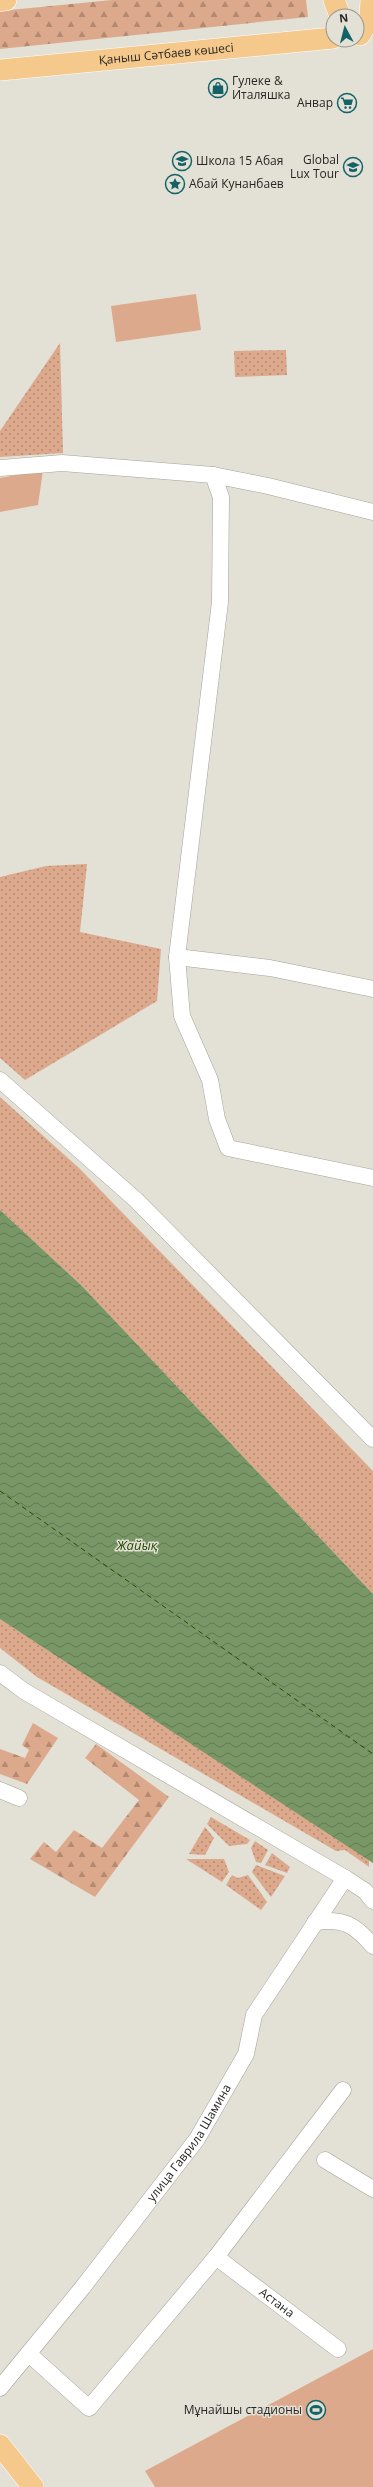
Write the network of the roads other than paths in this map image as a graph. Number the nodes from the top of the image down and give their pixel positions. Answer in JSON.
{"nodes":[{"id":1,"x":6,"y":0,"type":"edge"},
{"id":2,"x":371,"y":0,"type":"edge"},
{"id":3,"x":0,"y":1,"type":"edge"},
{"id":4,"x":365,"y":28,"type":"edge"},
{"id":5,"x":325,"y":39,"type":"edge"},
{"id":6,"x":0,"y":70,"type":"edge"},
{"id":7,"x":0,"y":468,"type":"edge"},
{"id":8,"x":213,"y":475,"type":"junction"},
{"id":9,"x":373,"y":512,"type":"edge"},
{"id":10,"x":177,"y":957,"type":"junction"},
{"id":11,"x":373,"y":989,"type":"edge"},
{"id":12,"x":0,"y":1080,"type":"edge"},
{"id":13,"x":373,"y":1178,"type":"edge"},
{"id":14,"x":373,"y":1439,"type":"edge"},
{"id":15,"x":0,"y":1673,"type":"edge"},
{"id":16,"x":0,"y":1790,"type":"edge"},
{"id":17,"x":19,"y":1798,"type":"dead end"},
{"id":18,"x":345,"y":1878,"type":"junction"},
{"id":19,"x":373,"y":1902,"type":"edge"},
{"id":20,"x":315,"y":1922,"type":"junction"},
{"id":21,"x":373,"y":1946,"type":"edge"},
{"id":22,"x":343,"y":2090,"type":"dead end"},
{"id":23,"x":325,"y":2160,"type":"dead end"},
{"id":24,"x":373,"y":2189,"type":"edge"},
{"id":25,"x":216,"y":2256,"type":"junction"},
{"id":26,"x":338,"y":2349,"type":"dead end"},
{"id":27,"x":29,"y":2354,"type":"junction"},
{"id":28,"x":0,"y":2388,"type":"edge"},
{"id":29,"x":0,"y":2444,"type":"edge"},
{"id":30,"x":33,"y":2487,"type":"edge"}],
"edges":[{"from":1,"to":3,"type":"main road"},
{"from":2,"to":4,"type":"main road"},
{"from":5,"to":6,"type":"main road","name":"Қаныш Сәтбаев көшесі"},
{"from":7,"to":8,"type":"street"},
{"from":8,"to":9,"type":"street"},
{"from":8,"to":10,"type":"street"},
{"from":10,"to":11,"type":"street"},
{"from":10,"to":13,"type":"street"},
{"from":12,"to":14,"type":"street"},
{"from":15,"to":18,"type":"street"},
{"from":16,"to":17,"type":"street"},
{"from":18,"to":19,"type":"street"},
{"from":18,"to":20,"type":"street","name":"улица Гаврила Шамина"},
{"from":20,"to":21,"type":"street"},
{"from":20,"to":27,"type":"street","name":"улица Гаврила Шамина"},
{"from":22,"to":25,"type":"street"},
{"from":23,"to":24,"type":"street"},
{"from":25,"to":26,"type":"street","name":"Астана"},
{"from":25,"to":27,"type":"street"},
{"from":27,"to":28,"type":"street","name":"улица Гаврила Шамина"},
{"from":29,"to":30,"type":"main road"}]}
